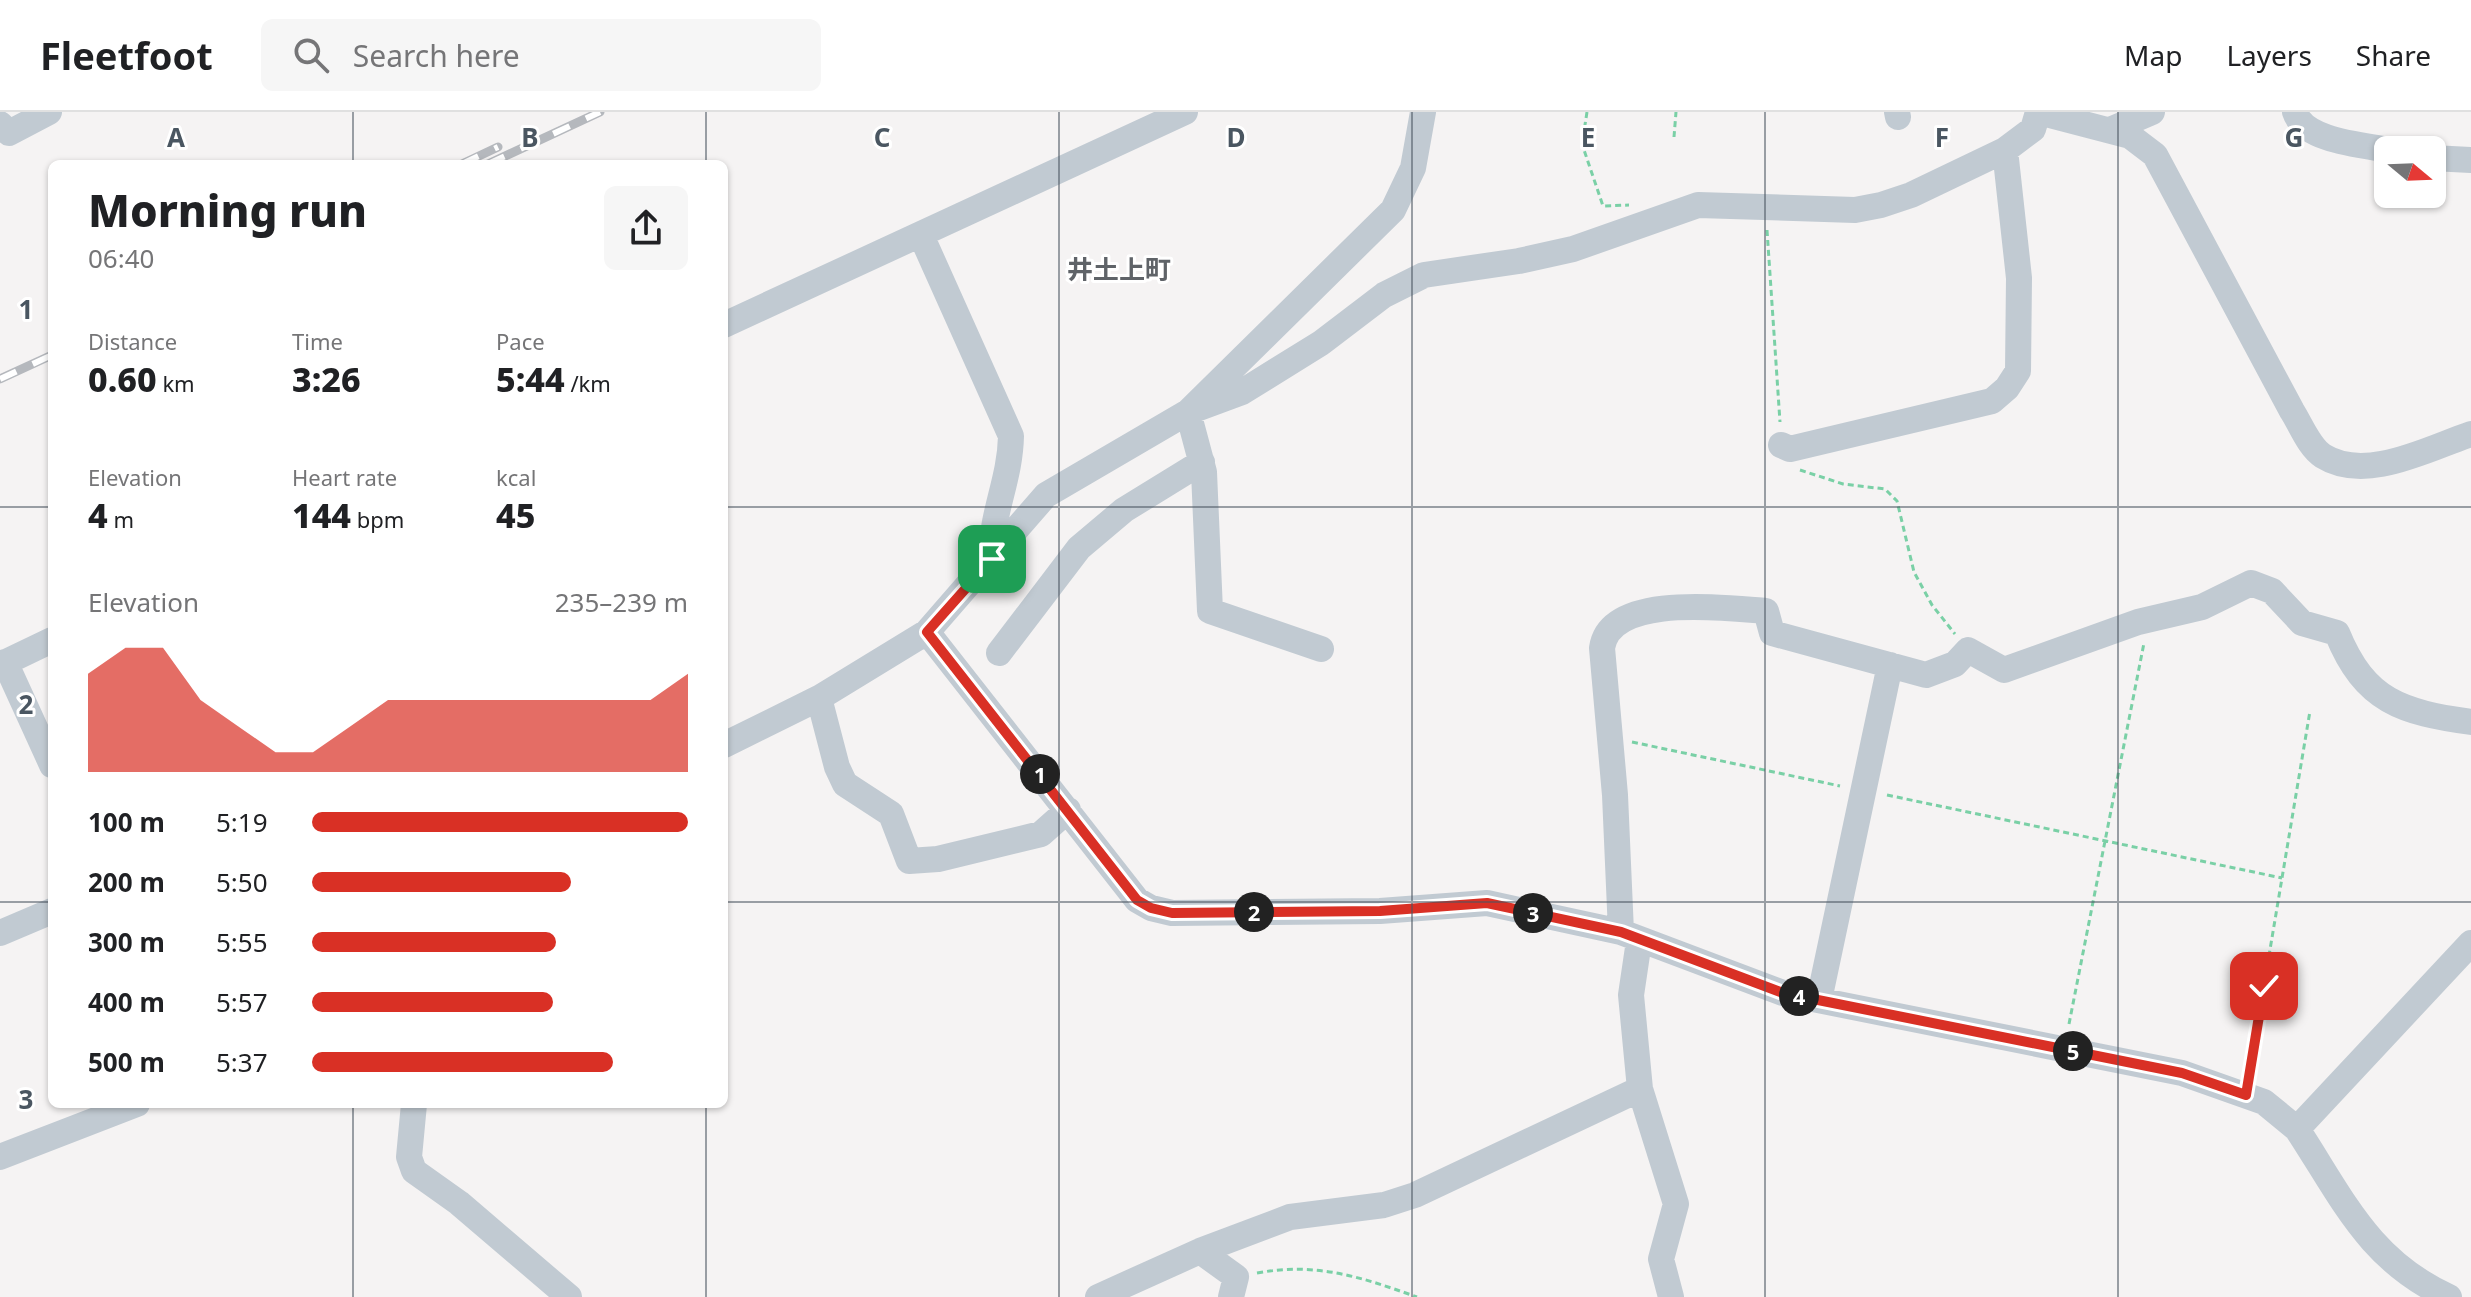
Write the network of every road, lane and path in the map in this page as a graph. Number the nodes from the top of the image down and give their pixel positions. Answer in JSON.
{"nodes":[{"id":1,"x":49,"y":112,"type":"edge"},
{"id":2,"x":1185,"y":112,"type":"edge"},
{"id":3,"x":1423,"y":112,"type":"edge"},
{"id":4,"x":1587,"y":112,"type":"edge"},
{"id":5,"x":1676,"y":112,"type":"edge"},
{"id":6,"x":2038,"y":112,"type":"edge"},
{"id":7,"x":2152,"y":112,"type":"edge"},
{"id":8,"x":2295,"y":112,"type":"edge"},
{"id":9,"x":0,"y":124,"type":"edge"},
{"id":10,"x":2110,"y":130,"type":"junction"},
{"id":11,"x":1674,"y":137,"type":"dead end"},
{"id":12,"x":2374,"y":147,"type":"edge"},
{"id":13,"x":2005,"y":150,"type":"junction"},
{"id":14,"x":2446,"y":159,"type":"edge"},
{"id":15,"x":2471,"y":160,"type":"edge"},
{"id":16,"x":1633,"y":204,"type":"dead end"},
{"id":17,"x":921,"y":235,"type":"junction"},
{"id":18,"x":728,"y":323,"type":"edge"},
{"id":19,"x":1188,"y":412,"type":"junction"},
{"id":20,"x":2471,"y":434,"type":"edge"},
{"id":21,"x":1781,"y":445,"type":"dead end"},
{"id":22,"x":1202,"y":462,"type":"junction"},
{"id":23,"x":992,"y":559,"type":"junction"},
{"id":24,"x":2149,"y":620,"type":"junction"},
{"id":25,"x":927,"y":632,"type":"junction"},
{"id":26,"x":48,"y":642,"type":"edge"},
{"id":27,"x":1321,"y":649,"type":"dead end"},
{"id":28,"x":999,"y":653,"type":"dead end"},
{"id":29,"x":3,"y":664,"type":"edge"},
{"id":30,"x":1890,"y":665,"type":"junction"},
{"id":31,"x":819,"y":698,"type":"junction"},
{"id":32,"x":2310,"y":711,"type":"dead end"},
{"id":33,"x":2471,"y":722,"type":"edge"},
{"id":34,"x":1610,"y":738,"type":"junction"},
{"id":35,"x":728,"y":743,"type":"edge"},
{"id":36,"x":48,"y":757,"type":"edge"},
{"id":37,"x":1842,"y":786,"type":"dead end"},
{"id":38,"x":1873,"y":793,"type":"dead end"},
{"id":39,"x":1068,"y":810,"type":"junction"},
{"id":40,"x":2105,"y":841,"type":"junction"},
{"id":41,"x":2282,"y":878,"type":"junction"},
{"id":42,"x":48,"y":913,"type":"edge"},
{"id":43,"x":0,"y":933,"type":"edge"},
{"id":44,"x":1630,"y":937,"type":"junction"},
{"id":45,"x":2471,"y":943,"type":"edge"},
{"id":46,"x":1819,"y":1000,"type":"junction"},
{"id":47,"x":2069,"y":1024,"type":"dead end"},
{"id":48,"x":1640,"y":1089,"type":"junction"},
{"id":49,"x":2246,"y":1095,"type":"junction"},
{"id":50,"x":127,"y":1108,"type":"edge"},
{"id":51,"x":414,"y":1108,"type":"edge"},
{"id":52,"x":2297,"y":1129,"type":"junction"},
{"id":53,"x":0,"y":1157,"type":"edge"},
{"id":54,"x":1200,"y":1251,"type":"junction"},
{"id":55,"x":1234,"y":1287,"type":"edge"},
{"id":56,"x":1105,"y":1295,"type":"edge"},
{"id":57,"x":569,"y":1297,"type":"edge"},
{"id":58,"x":1417,"y":1297,"type":"edge"},
{"id":59,"x":1671,"y":1297,"type":"edge"},
{"id":60,"x":2449,"y":1297,"type":"edge"}],
"edges":[{"from":1,"to":9,"type":"street"},
{"from":2,"to":17,"type":"street"},
{"from":3,"to":19,"type":"street"},
{"from":4,"to":16,"type":"path"},
{"from":5,"to":11,"type":"path"},
{"from":6,"to":10,"type":"street"},
{"from":6,"to":13,"type":"street"},
{"from":7,"to":10,"type":"street"},
{"from":8,"to":12,"type":"street"},
{"from":10,"to":20,"type":"street"},
{"from":13,"to":19,"type":"street"},
{"from":13,"to":21,"type":"street"},
{"from":14,"to":15,"type":"street"},
{"from":17,"to":18,"type":"street"},
{"from":17,"to":23,"type":"street"},
{"from":19,"to":22,"type":"street"},
{"from":19,"to":23,"type":"street"},
{"from":22,"to":27,"type":"street"},
{"from":22,"to":28,"type":"street"},
{"from":23,"to":25,"type":"street"},
{"from":24,"to":30,"type":"street"},
{"from":24,"to":33,"type":"street"},
{"from":24,"to":40,"type":"path"},
{"from":25,"to":31,"type":"street"},
{"from":25,"to":39,"type":"street"},
{"from":26,"to":29,"type":"street"},
{"from":29,"to":36,"type":"street"},
{"from":30,"to":34,"type":"street"},
{"from":30,"to":46,"type":"street"},
{"from":31,"to":35,"type":"street"},
{"from":31,"to":39,"type":"street"},
{"from":32,"to":41,"type":"path"},
{"from":34,"to":37,"type":"path"},
{"from":34,"to":44,"type":"street"},
{"from":38,"to":40,"type":"path"},
{"from":39,"to":44,"type":"street"},
{"from":40,"to":41,"type":"path"},
{"from":40,"to":47,"type":"path"},
{"from":41,"to":49,"type":"path"},
{"from":42,"to":43,"type":"street"},
{"from":44,"to":46,"type":"street"},
{"from":44,"to":48,"type":"street"},
{"from":45,"to":52,"type":"street"},
{"from":46,"to":49,"type":"street"},
{"from":48,"to":54,"type":"street"},
{"from":48,"to":59,"type":"street"},
{"from":49,"to":52,"type":"street"},
{"from":50,"to":53,"type":"street"},
{"from":51,"to":57,"type":"street"},
{"from":52,"to":60,"type":"street"},
{"from":54,"to":55,"type":"street"},
{"from":54,"to":56,"type":"street"},
{"from":55,"to":58,"type":"path"}]}
